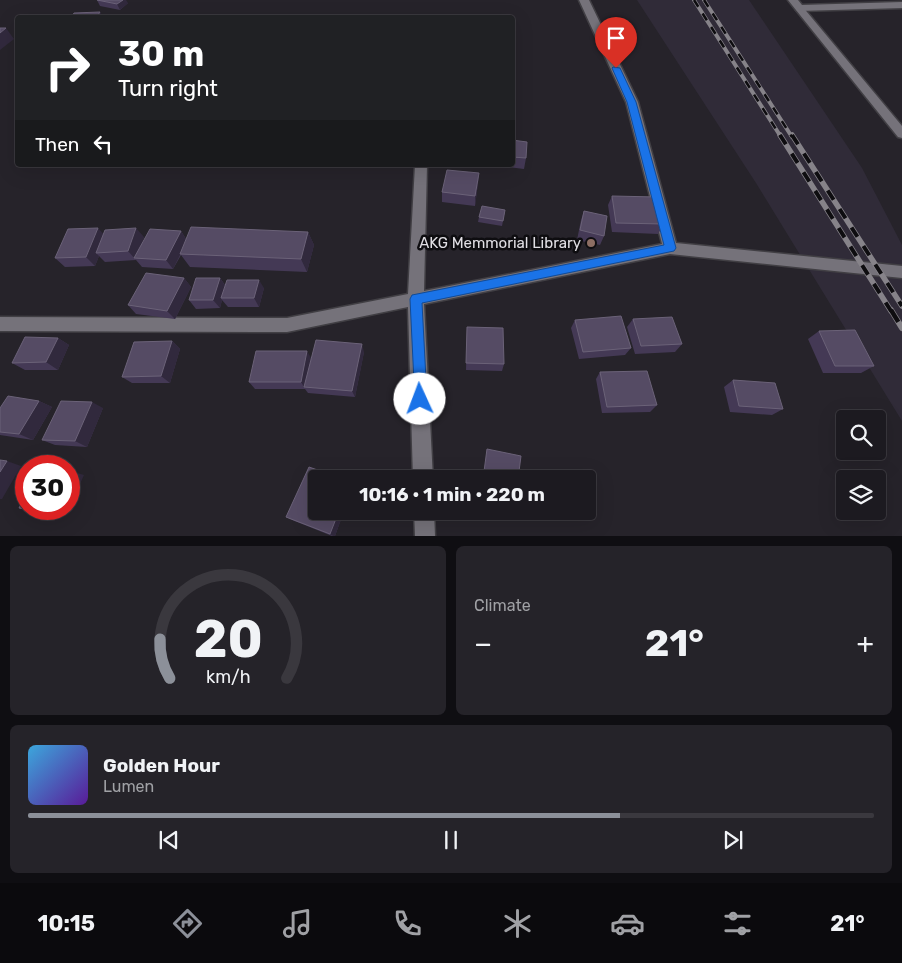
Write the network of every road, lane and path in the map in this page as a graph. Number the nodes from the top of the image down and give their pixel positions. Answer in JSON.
{"nodes":[{"id":1,"x":584,"y":0,"type":"edge"},
{"id":2,"x":796,"y":4,"type":"edge"},
{"id":3,"x":902,"y":6,"type":"edge"},
{"id":4,"x":902,"y":134,"type":"edge"},
{"id":5,"x":421,"y":167,"type":"edge"},
{"id":6,"x":670,"y":248,"type":"junction"},
{"id":7,"x":902,"y":272,"type":"edge"},
{"id":8,"x":416,"y":299,"type":"junction"},
{"id":9,"x":0,"y":324,"type":"edge"},
{"id":10,"x":423,"y":470,"type":"edge"},
{"id":11,"x":424,"y":520,"type":"edge"},
{"id":12,"x":425,"y":536,"type":"edge"}],
"edges":[{"from":1,"to":6,"type":"street"},
{"from":2,"to":3,"type":"street"},
{"from":2,"to":4,"type":"street"},
{"from":5,"to":8,"type":"street"},
{"from":6,"to":7,"type":"street"},
{"from":6,"to":8,"type":"street"},
{"from":8,"to":9,"type":"street"},
{"from":8,"to":10,"type":"street"},
{"from":11,"to":12,"type":"street"}]}
